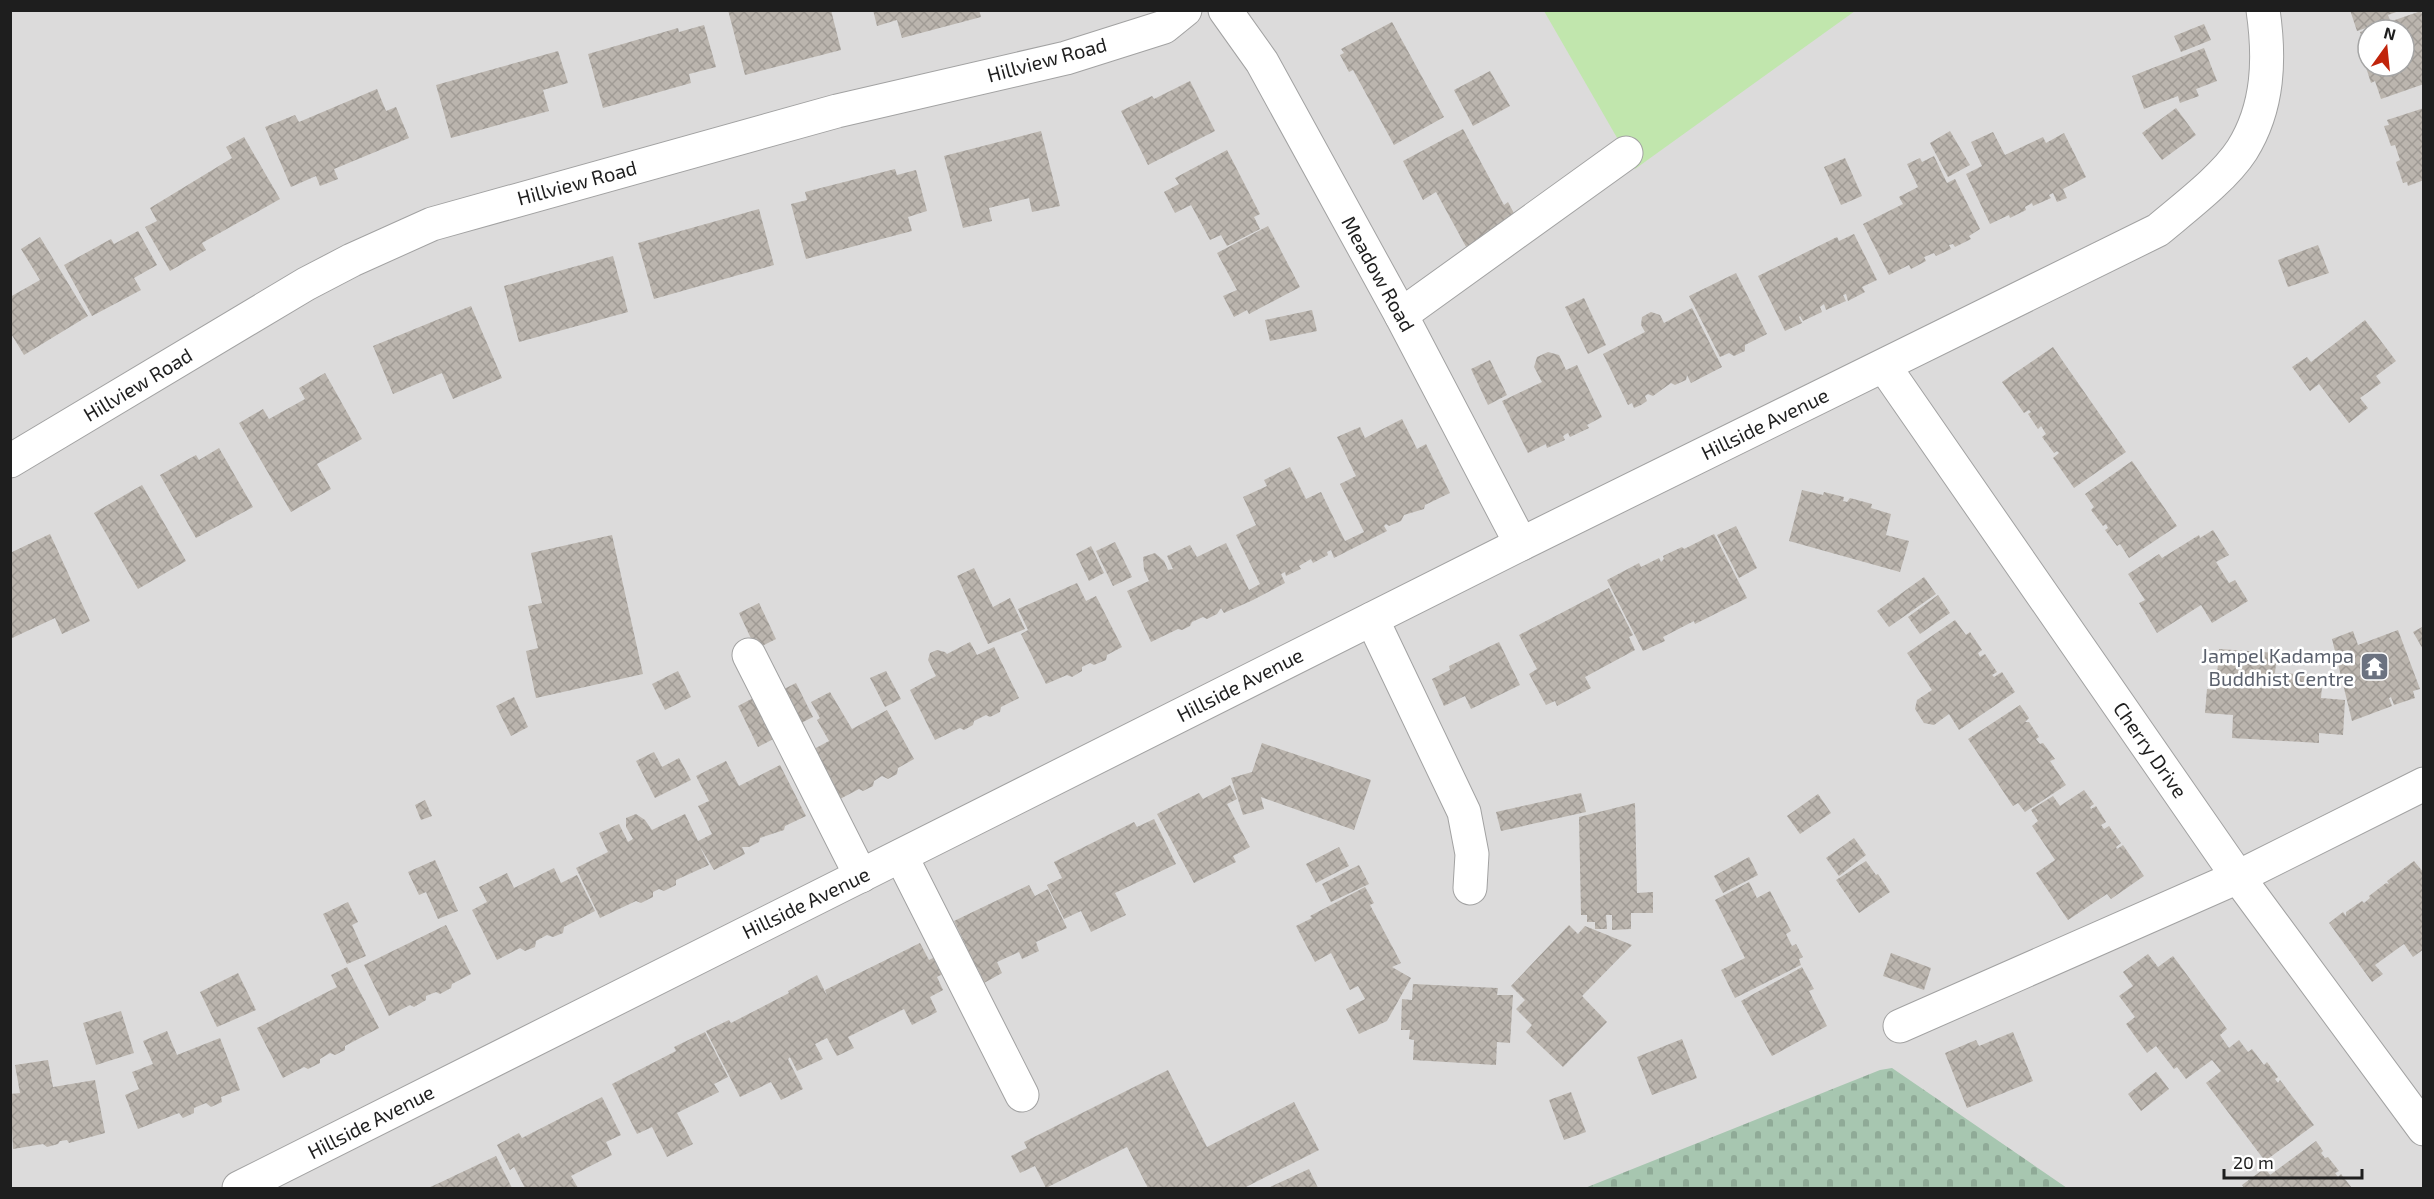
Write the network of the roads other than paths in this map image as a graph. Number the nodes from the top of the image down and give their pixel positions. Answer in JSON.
{"nodes":[{"id":1,"x":1185,"y":10,"type":"edge"},
{"id":2,"x":1225,"y":10,"type":"edge"},
{"id":3,"x":2264,"y":10,"type":"edge"},
{"id":4,"x":1626,"y":153,"type":"dead end"},
{"id":5,"x":1401,"y":315,"type":"junction"},
{"id":6,"x":1884,"y":366,"type":"junction"},
{"id":7,"x":10,"y":461,"type":"edge"},
{"id":8,"x":1521,"y":544,"type":"junction"},
{"id":9,"x":1372,"y":619,"type":"junction"},
{"id":10,"x":749,"y":655,"type":"dead end"},
{"id":11,"x":2424,"y":784,"type":"edge"},
{"id":12,"x":901,"y":855,"type":"junction"},
{"id":13,"x":861,"y":876,"type":"junction"},
{"id":14,"x":2238,"y":877,"type":"junction"},
{"id":15,"x":1470,"y":888,"type":"dead end"},
{"id":16,"x":1900,"y":1026,"type":"dead end"},
{"id":17,"x":1022,"y":1095,"type":"dead end"},
{"id":18,"x":2424,"y":1129,"type":"edge"},
{"id":19,"x":240,"y":1188,"type":"edge"}],
"edges":[{"from":1,"to":7,"type":"street","name":"Hillview Road"},
{"from":2,"to":5,"type":"street","name":"Meadow Road"},
{"from":3,"to":6,"type":"street","name":"Hillside Avenue"},
{"from":4,"to":5,"type":"street"},
{"from":5,"to":8,"type":"street","name":"Meadow Road"},
{"from":6,"to":8,"type":"street","name":"Hillside Avenue"},
{"from":6,"to":14,"type":"street","name":"Cherry Drive"},
{"from":8,"to":9,"type":"street","name":"Hillside Avenue"},
{"from":9,"to":12,"type":"street","name":"Hillside Avenue"},
{"from":9,"to":15,"type":"street"},
{"from":10,"to":13,"type":"street"},
{"from":11,"to":14,"type":"street"},
{"from":12,"to":13,"type":"street","name":"Hillside Avenue"},
{"from":12,"to":17,"type":"street"},
{"from":13,"to":19,"type":"street","name":"Hillside Avenue"},
{"from":14,"to":16,"type":"street"},
{"from":14,"to":18,"type":"street","name":"Cherry Drive"}]}
